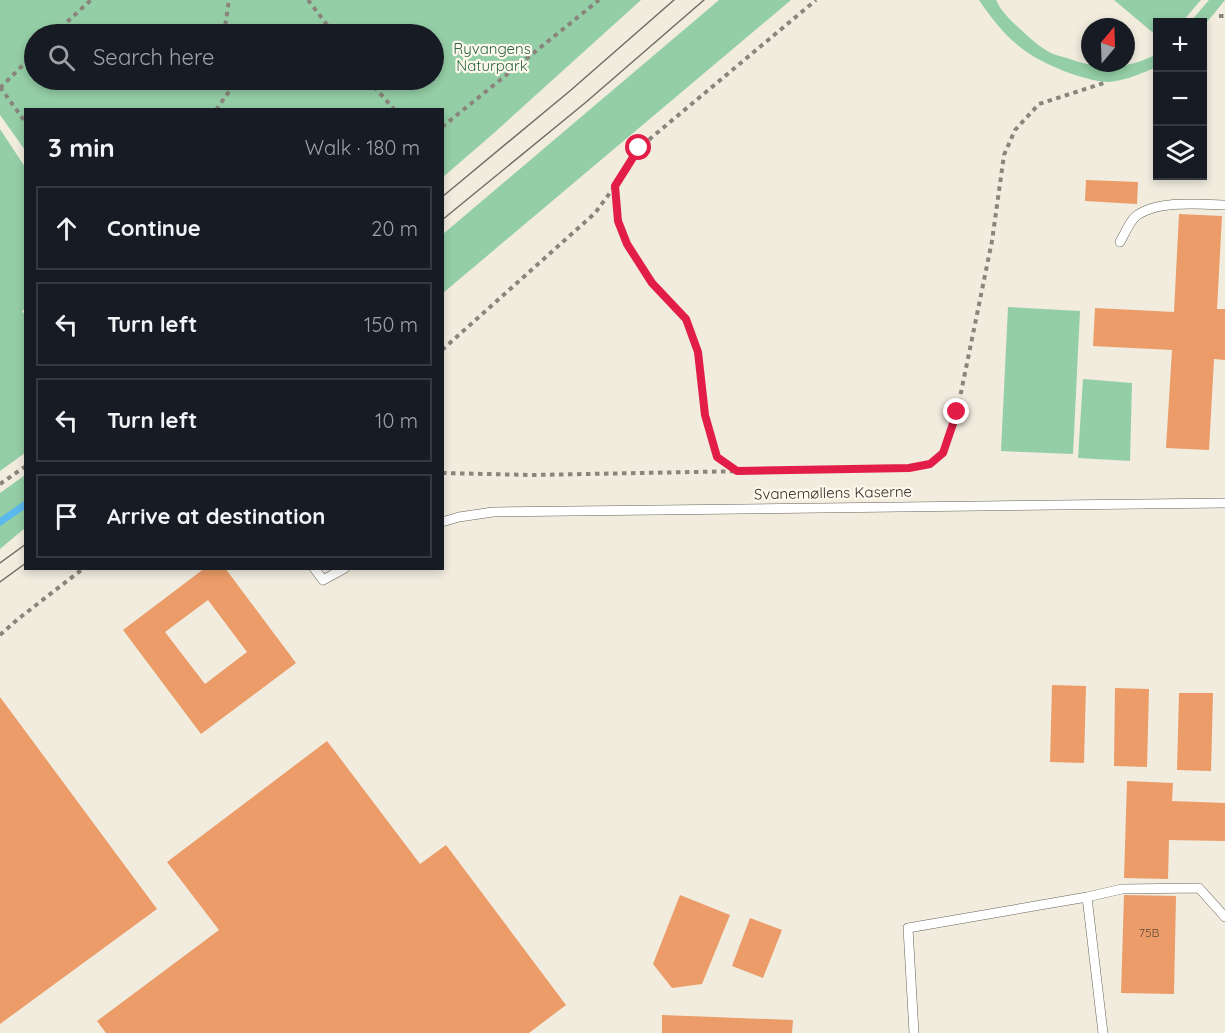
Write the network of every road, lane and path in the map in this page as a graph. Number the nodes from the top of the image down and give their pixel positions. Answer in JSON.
{"nodes":[{"id":1,"x":91,"y":0,"type":"edge"},
{"id":2,"x":229,"y":0,"type":"edge"},
{"id":3,"x":308,"y":0,"type":"edge"},
{"id":4,"x":598,"y":0,"type":"edge"},
{"id":5,"x":816,"y":0,"type":"edge"},
{"id":6,"x":1219,"y":16,"type":"dead end"},
{"id":7,"x":1225,"y":16,"type":"edge"},
{"id":8,"x":65,"y":24,"type":"edge"},
{"id":9,"x":225,"y":24,"type":"edge"},
{"id":10,"x":326,"y":24,"type":"edge"},
{"id":11,"x":24,"y":64,"type":"edge"},
{"id":12,"x":1107,"y":82,"type":"dead end"},
{"id":13,"x":0,"y":88,"type":"edge"},
{"id":14,"x":230,"y":90,"type":"edge"},
{"id":15,"x":377,"y":90,"type":"edge"},
{"id":16,"x":217,"y":108,"type":"edge"},
{"id":17,"x":394,"y":108,"type":"edge"},
{"id":18,"x":24,"y":120,"type":"edge"},
{"id":19,"x":444,"y":125,"type":"edge"},
{"id":20,"x":615,"y":186,"type":"junction"},
{"id":21,"x":1225,"y":205,"type":"edge"},
{"id":22,"x":1120,"y":242,"type":"dead end"},
{"id":23,"x":444,"y":348,"type":"edge"},
{"id":24,"x":24,"y":467,"type":"edge"},
{"id":25,"x":737,"y":471,"type":"junction"},
{"id":26,"x":444,"y":472,"type":"edge"},
{"id":27,"x":0,"y":484,"type":"edge"},
{"id":28,"x":1225,"y":502,"type":"edge"},
{"id":29,"x":444,"y":521,"type":"edge"},
{"id":30,"x":81,"y":570,"type":"edge"},
{"id":31,"x":316,"y":570,"type":"edge"},
{"id":32,"x":341,"y":570,"type":"edge"},
{"id":33,"x":0,"y":635,"type":"edge"},
{"id":34,"x":1087,"y":897,"type":"junction"},
{"id":35,"x":1225,"y":917,"type":"edge"},
{"id":36,"x":914,"y":1033,"type":"edge"},
{"id":37,"x":1103,"y":1033,"type":"edge"}],
"edges":[{"from":1,"to":8,"type":"path"},
{"from":2,"to":9,"type":"path"},
{"from":3,"to":10,"type":"path"},
{"from":4,"to":19,"type":"path"},
{"from":5,"to":20,"type":"path"},
{"from":6,"to":7,"type":"path"},
{"from":11,"to":13,"type":"path"},
{"from":12,"to":25,"type":"path"},
{"from":13,"to":18,"type":"path"},
{"from":14,"to":16,"type":"path"},
{"from":15,"to":17,"type":"path"},
{"from":20,"to":23,"type":"path"},
{"from":20,"to":25,"type":"path"},
{"from":21,"to":22,"type":"lane"},
{"from":24,"to":27,"type":"path"},
{"from":25,"to":26,"type":"path"},
{"from":28,"to":29,"type":"lane","name":"Svanemøllens Kaserne"},
{"from":30,"to":33,"type":"path"},
{"from":31,"to":32,"type":"lane"},
{"from":34,"to":35,"type":"lane"},
{"from":34,"to":36,"type":"lane"},
{"from":34,"to":37,"type":"lane"}]}
